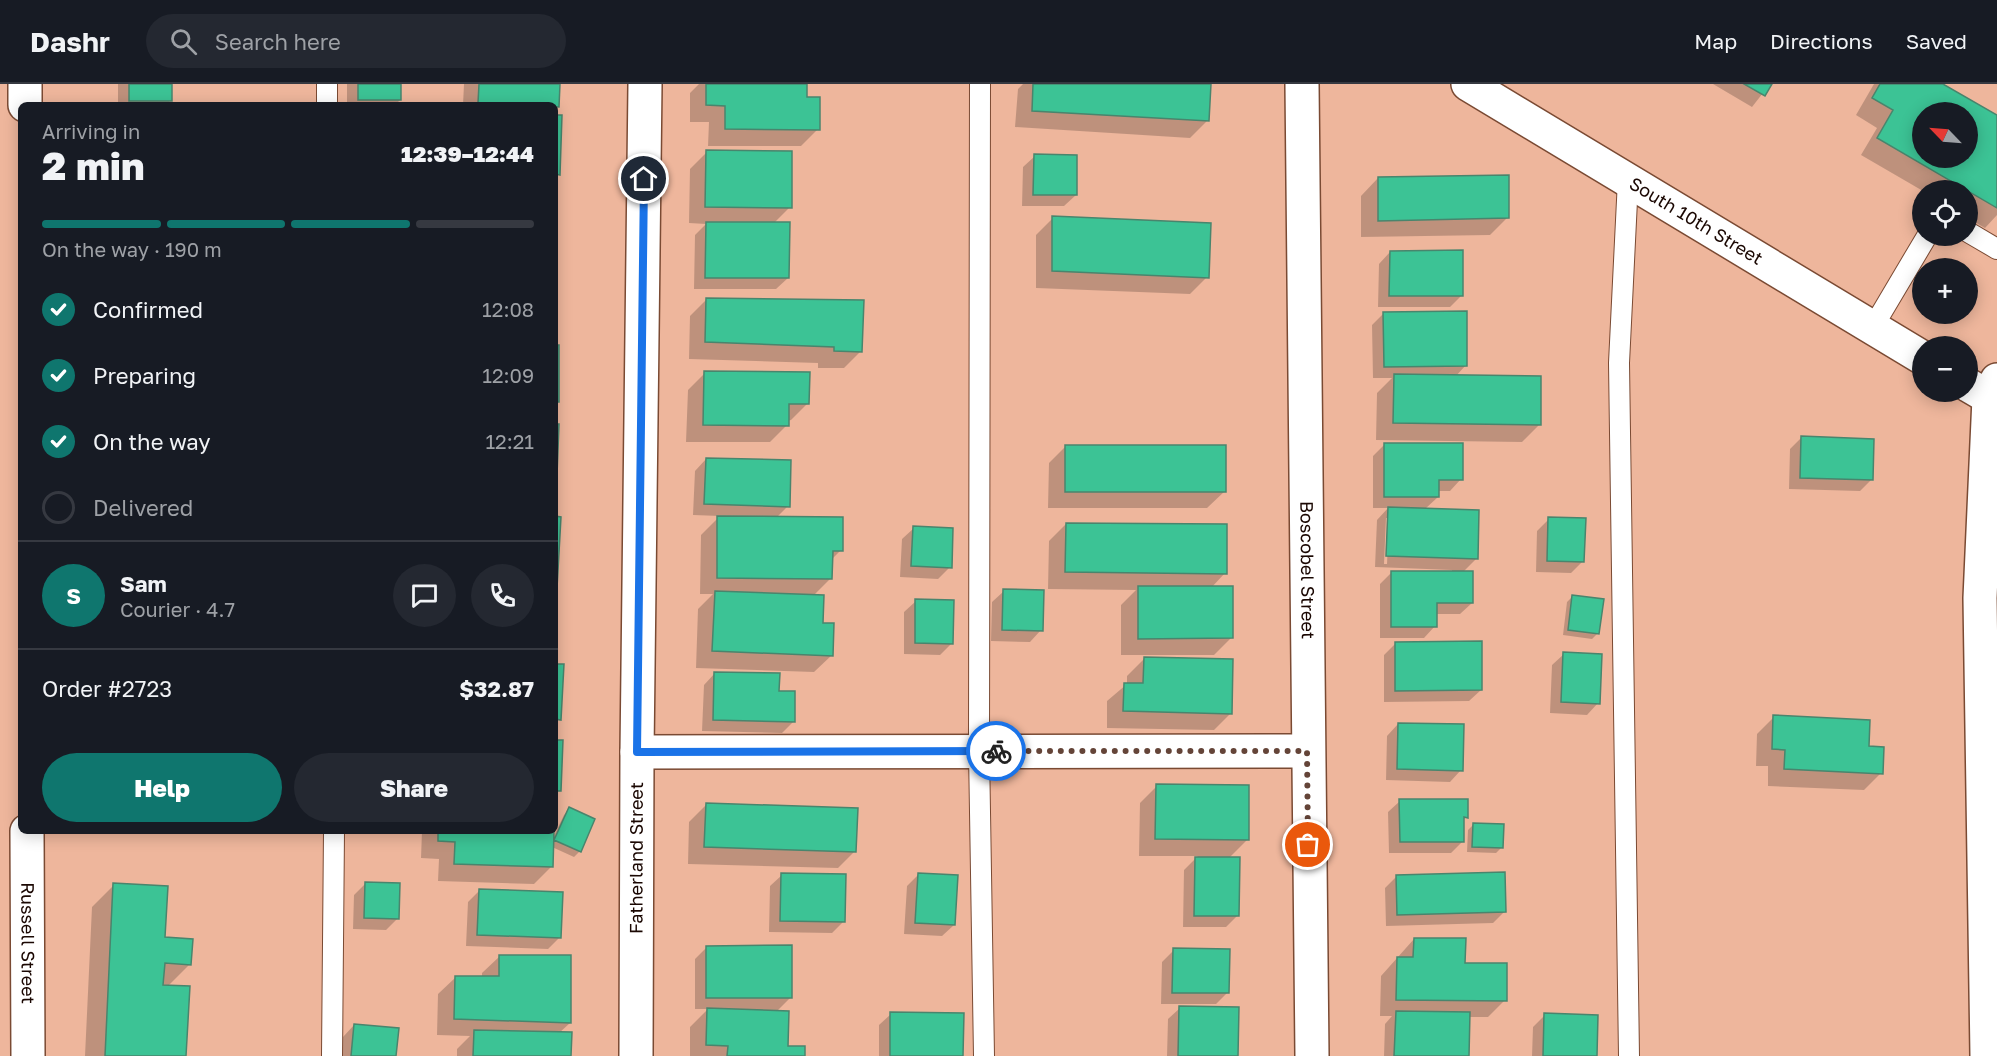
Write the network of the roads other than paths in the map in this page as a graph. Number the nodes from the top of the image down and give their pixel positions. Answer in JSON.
{"nodes":[{"id":1,"x":25,"y":84,"type":"edge"},
{"id":2,"x":327,"y":84,"type":"edge"},
{"id":3,"x":645,"y":84,"type":"edge"},
{"id":4,"x":980,"y":84,"type":"edge"},
{"id":5,"x":1302,"y":84,"type":"edge"},
{"id":6,"x":1468,"y":84,"type":"edge"},
{"id":7,"x":25,"y":102,"type":"edge"},
{"id":8,"x":327,"y":102,"type":"edge"},
{"id":9,"x":1628,"y":180,"type":"junction"},
{"id":10,"x":1978,"y":236,"type":"edge"},
{"id":11,"x":1995,"y":243,"type":"edge"},
{"id":12,"x":1921,"y":246,"type":"edge"},
{"id":13,"x":1872,"y":327,"type":"junction"},
{"id":14,"x":1912,"y":351,"type":"edge"},
{"id":15,"x":1988,"y":391,"type":"edge"},
{"id":16,"x":979,"y":751,"type":"junction"},
{"id":17,"x":1307,"y":751,"type":"junction"},
{"id":18,"x":637,"y":752,"type":"junction"},
{"id":19,"x":27,"y":834,"type":"edge"},
{"id":20,"x":334,"y":834,"type":"edge"},
{"id":21,"x":28,"y":1056,"type":"edge"},
{"id":22,"x":332,"y":1056,"type":"edge"},
{"id":23,"x":636,"y":1056,"type":"edge"},
{"id":24,"x":984,"y":1056,"type":"edge"},
{"id":25,"x":1312,"y":1056,"type":"edge"},
{"id":26,"x":1629,"y":1056,"type":"edge"},
{"id":27,"x":1987,"y":1056,"type":"edge"}],
"edges":[{"from":1,"to":7,"type":"street"},
{"from":2,"to":8,"type":"lane"},
{"from":3,"to":18,"type":"street","name":"Fatherland Street"},
{"from":4,"to":16,"type":"lane"},
{"from":5,"to":17,"type":"street","name":"Boscobel Street"},
{"from":6,"to":9,"type":"street","name":"South 10th Street"},
{"from":9,"to":13,"type":"street","name":"South 10th Street"},
{"from":9,"to":26,"type":"lane"},
{"from":10,"to":11,"type":"lane"},
{"from":12,"to":13,"type":"lane"},
{"from":13,"to":14,"type":"street","name":"South 10th Street"},
{"from":15,"to":27,"type":"street"},
{"from":16,"to":17,"type":"street"},
{"from":16,"to":18,"type":"street"},
{"from":16,"to":24,"type":"lane"},
{"from":17,"to":25,"type":"street","name":"Boscobel Street"},
{"from":18,"to":23,"type":"street","name":"Fatherland Street"},
{"from":19,"to":21,"type":"street","name":"Russell Street"},
{"from":20,"to":22,"type":"lane"}]}
